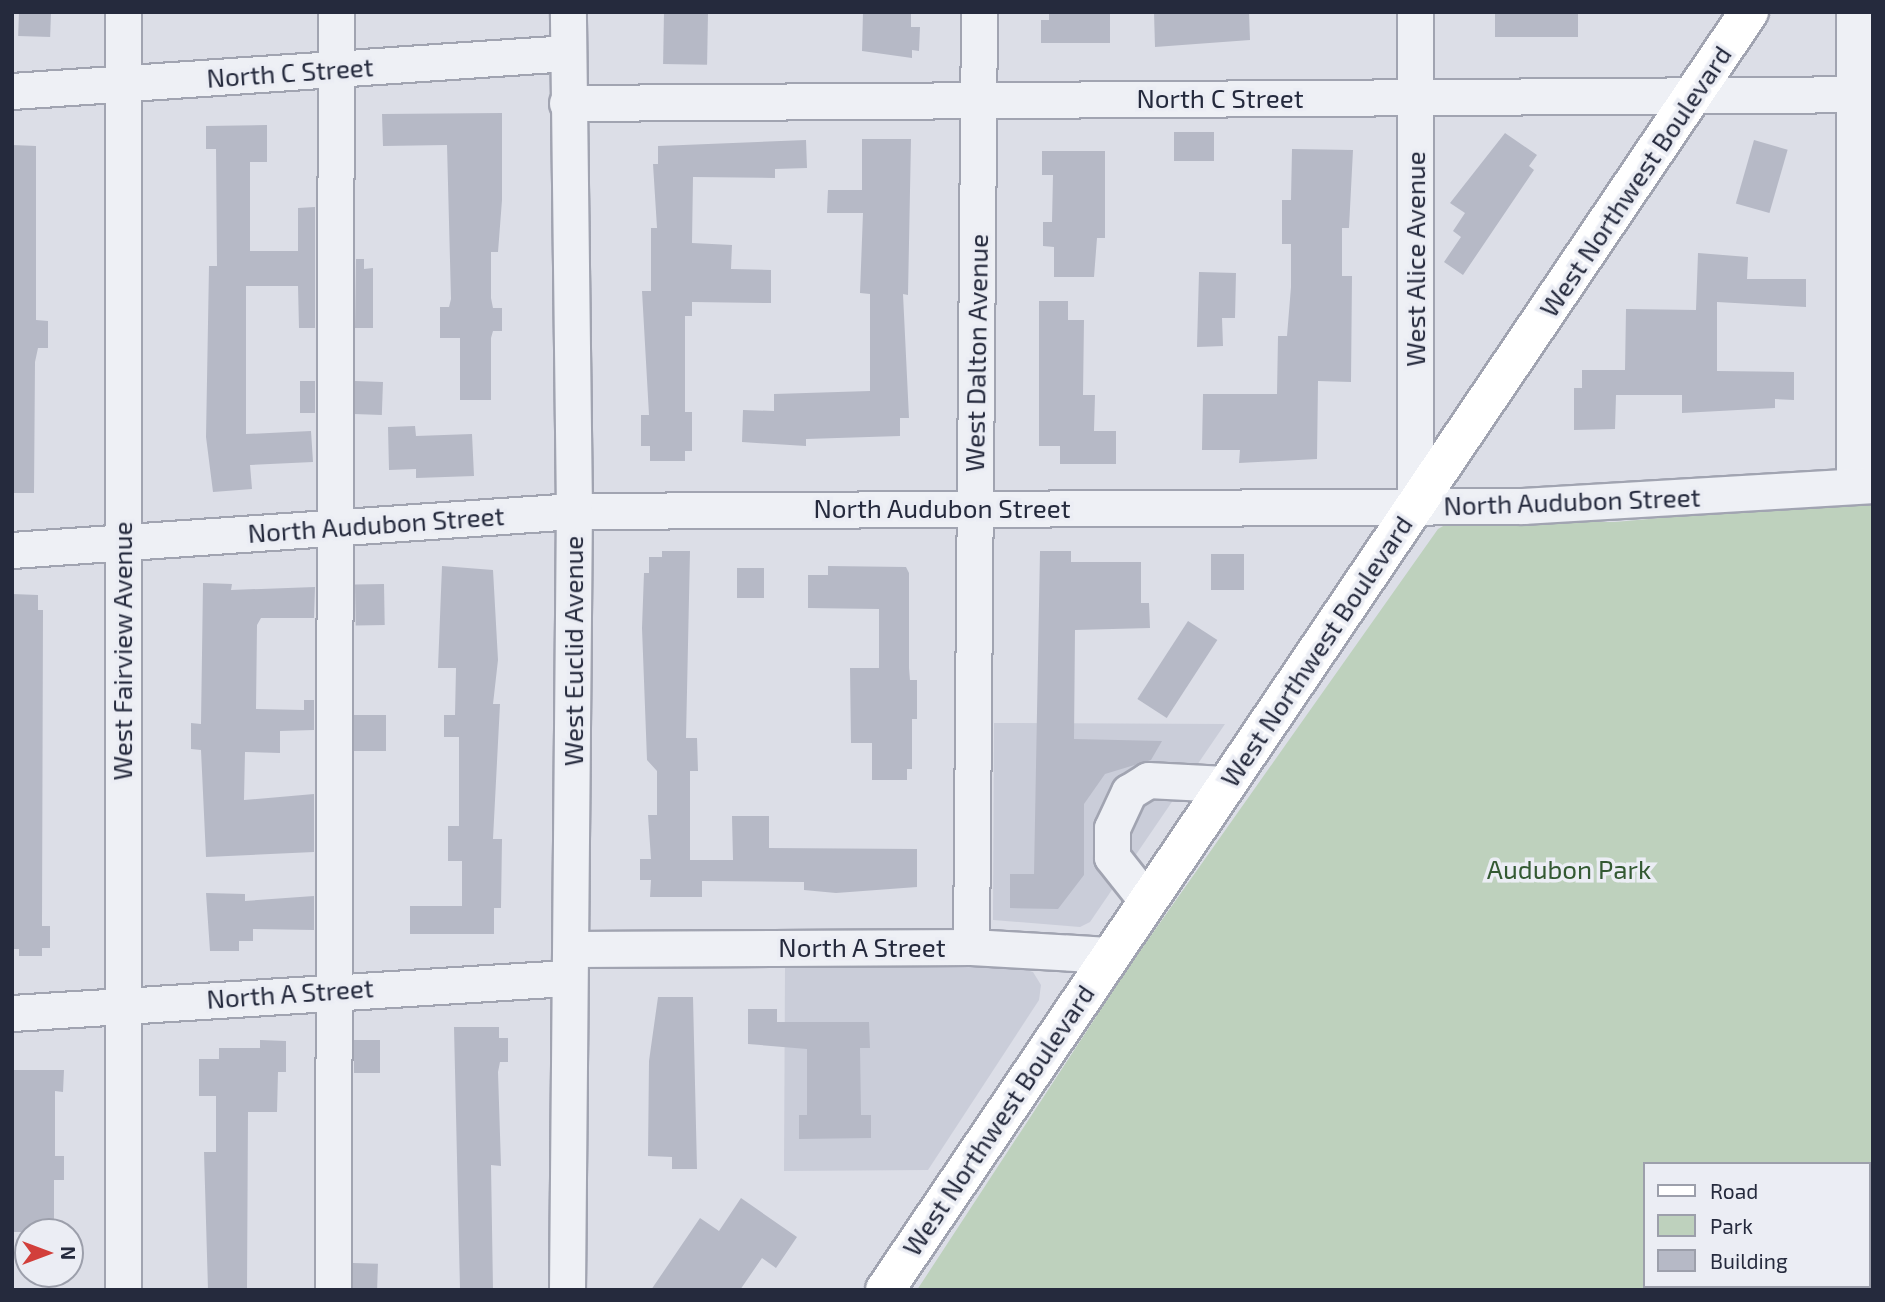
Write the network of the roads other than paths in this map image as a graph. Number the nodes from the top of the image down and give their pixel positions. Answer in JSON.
{"nodes":[{"id":1,"x":123,"y":12,"type":"edge"},
{"id":2,"x":336,"y":12,"type":"edge"},
{"id":3,"x":568,"y":12,"type":"edge"},
{"id":4,"x":979,"y":12,"type":"edge"},
{"id":5,"x":1415,"y":12,"type":"edge"},
{"id":6,"x":1749,"y":12,"type":"edge"},
{"id":7,"x":1854,"y":12,"type":"edge"},
{"id":8,"x":568,"y":53,"type":"junction"},
{"id":9,"x":336,"y":69,"type":"junction"},
{"id":10,"x":123,"y":83,"type":"junction"},
{"id":11,"x":12,"y":91,"type":"edge"},
{"id":12,"x":1694,"y":94,"type":"junction"},
{"id":13,"x":1862,"y":94,"type":"edge"},
{"id":14,"x":1415,"y":97,"type":"junction"},
{"id":15,"x":978,"y":100,"type":"junction"},
{"id":16,"x":568,"y":103,"type":"junction"},
{"id":17,"x":1863,"y":485,"type":"edge"},
{"id":18,"x":1415,"y":506,"type":"junction"},
{"id":19,"x":975,"y":507,"type":"junction"},
{"id":20,"x":574,"y":511,"type":"junction"},
{"id":21,"x":335,"y":526,"type":"junction"},
{"id":22,"x":122,"y":542,"type":"junction"},
{"id":23,"x":12,"y":550,"type":"edge"},
{"id":24,"x":1226,"y":783,"type":"junction"},
{"id":25,"x":1146,"y":900,"type":"junction"},
{"id":26,"x":971,"y":947,"type":"junction"},
{"id":27,"x":1108,"y":955,"type":"junction"},
{"id":28,"x":570,"y":963,"type":"junction"},
{"id":29,"x":330,"y":990,"type":"junction"},
{"id":30,"x":122,"y":1005,"type":"junction"},
{"id":31,"x":12,"y":1013,"type":"edge"},
{"id":32,"x":123,"y":1290,"type":"edge"},
{"id":33,"x":333,"y":1290,"type":"edge"},
{"id":34,"x":567,"y":1290,"type":"edge"},
{"id":35,"x":885,"y":1290,"type":"edge"}],
"edges":[{"from":1,"to":10,"type":"street","name":"West Fairview Avenue"},
{"from":2,"to":9,"type":"street"},
{"from":3,"to":8,"type":"street","name":"West Euclid Avenue"},
{"from":4,"to":15,"type":"street","name":"West Dalton Avenue"},
{"from":5,"to":14,"type":"street","name":"West Alice Avenue"},
{"from":6,"to":12,"type":"main road","name":"West Northwest Boulevard"},
{"from":7,"to":13,"type":"street"},
{"from":8,"to":9,"type":"street","name":"North C Street"},
{"from":8,"to":16,"type":"street","name":"West Euclid Avenue"},
{"from":9,"to":10,"type":"street","name":"North C Street"},
{"from":9,"to":21,"type":"street"},
{"from":10,"to":11,"type":"street","name":"North C Street"},
{"from":10,"to":22,"type":"street","name":"West Fairview Avenue"},
{"from":12,"to":13,"type":"street","name":"North C Street"},
{"from":12,"to":14,"type":"street","name":"North C Street"},
{"from":12,"to":18,"type":"main road","name":"West Northwest Boulevard"},
{"from":13,"to":17,"type":"street"},
{"from":14,"to":15,"type":"street","name":"North C Street"},
{"from":14,"to":18,"type":"street","name":"West Alice Avenue"},
{"from":15,"to":16,"type":"street","name":"North C Street"},
{"from":15,"to":19,"type":"street","name":"West Dalton Avenue"},
{"from":16,"to":20,"type":"street","name":"West Euclid Avenue"},
{"from":17,"to":18,"type":"street","name":"North Audubon Street"},
{"from":18,"to":19,"type":"street","name":"North Audubon Street"},
{"from":18,"to":24,"type":"main road","name":"West Northwest Boulevard"},
{"from":19,"to":20,"type":"street","name":"North Audubon Street"},
{"from":19,"to":26,"type":"street","name":"West Dalton Avenue"},
{"from":20,"to":21,"type":"street","name":"North Audubon Street"},
{"from":20,"to":28,"type":"street","name":"West Euclid Avenue"},
{"from":21,"to":22,"type":"street","name":"North Audubon Street"},
{"from":21,"to":29,"type":"street"},
{"from":22,"to":23,"type":"street","name":"North Audubon Street"},
{"from":22,"to":30,"type":"street","name":"West Fairview Avenue"},
{"from":24,"to":25,"type":"main road","name":"West Northwest Boulevard"},
{"from":24,"to":25,"type":"street"},
{"from":25,"to":27,"type":"main road","name":"West Northwest Boulevard"},
{"from":26,"to":27,"type":"street","name":"North A Street"},
{"from":26,"to":28,"type":"street","name":"North A Street"},
{"from":27,"to":35,"type":"main road","name":"West Northwest Boulevard"},
{"from":28,"to":29,"type":"street","name":"North A Street"},
{"from":28,"to":34,"type":"street","name":"West Euclid Avenue"},
{"from":29,"to":30,"type":"street","name":"North A Street"},
{"from":29,"to":33,"type":"street"},
{"from":30,"to":31,"type":"street","name":"North A Street"},
{"from":30,"to":32,"type":"street","name":"West Fairview Avenue"}]}
